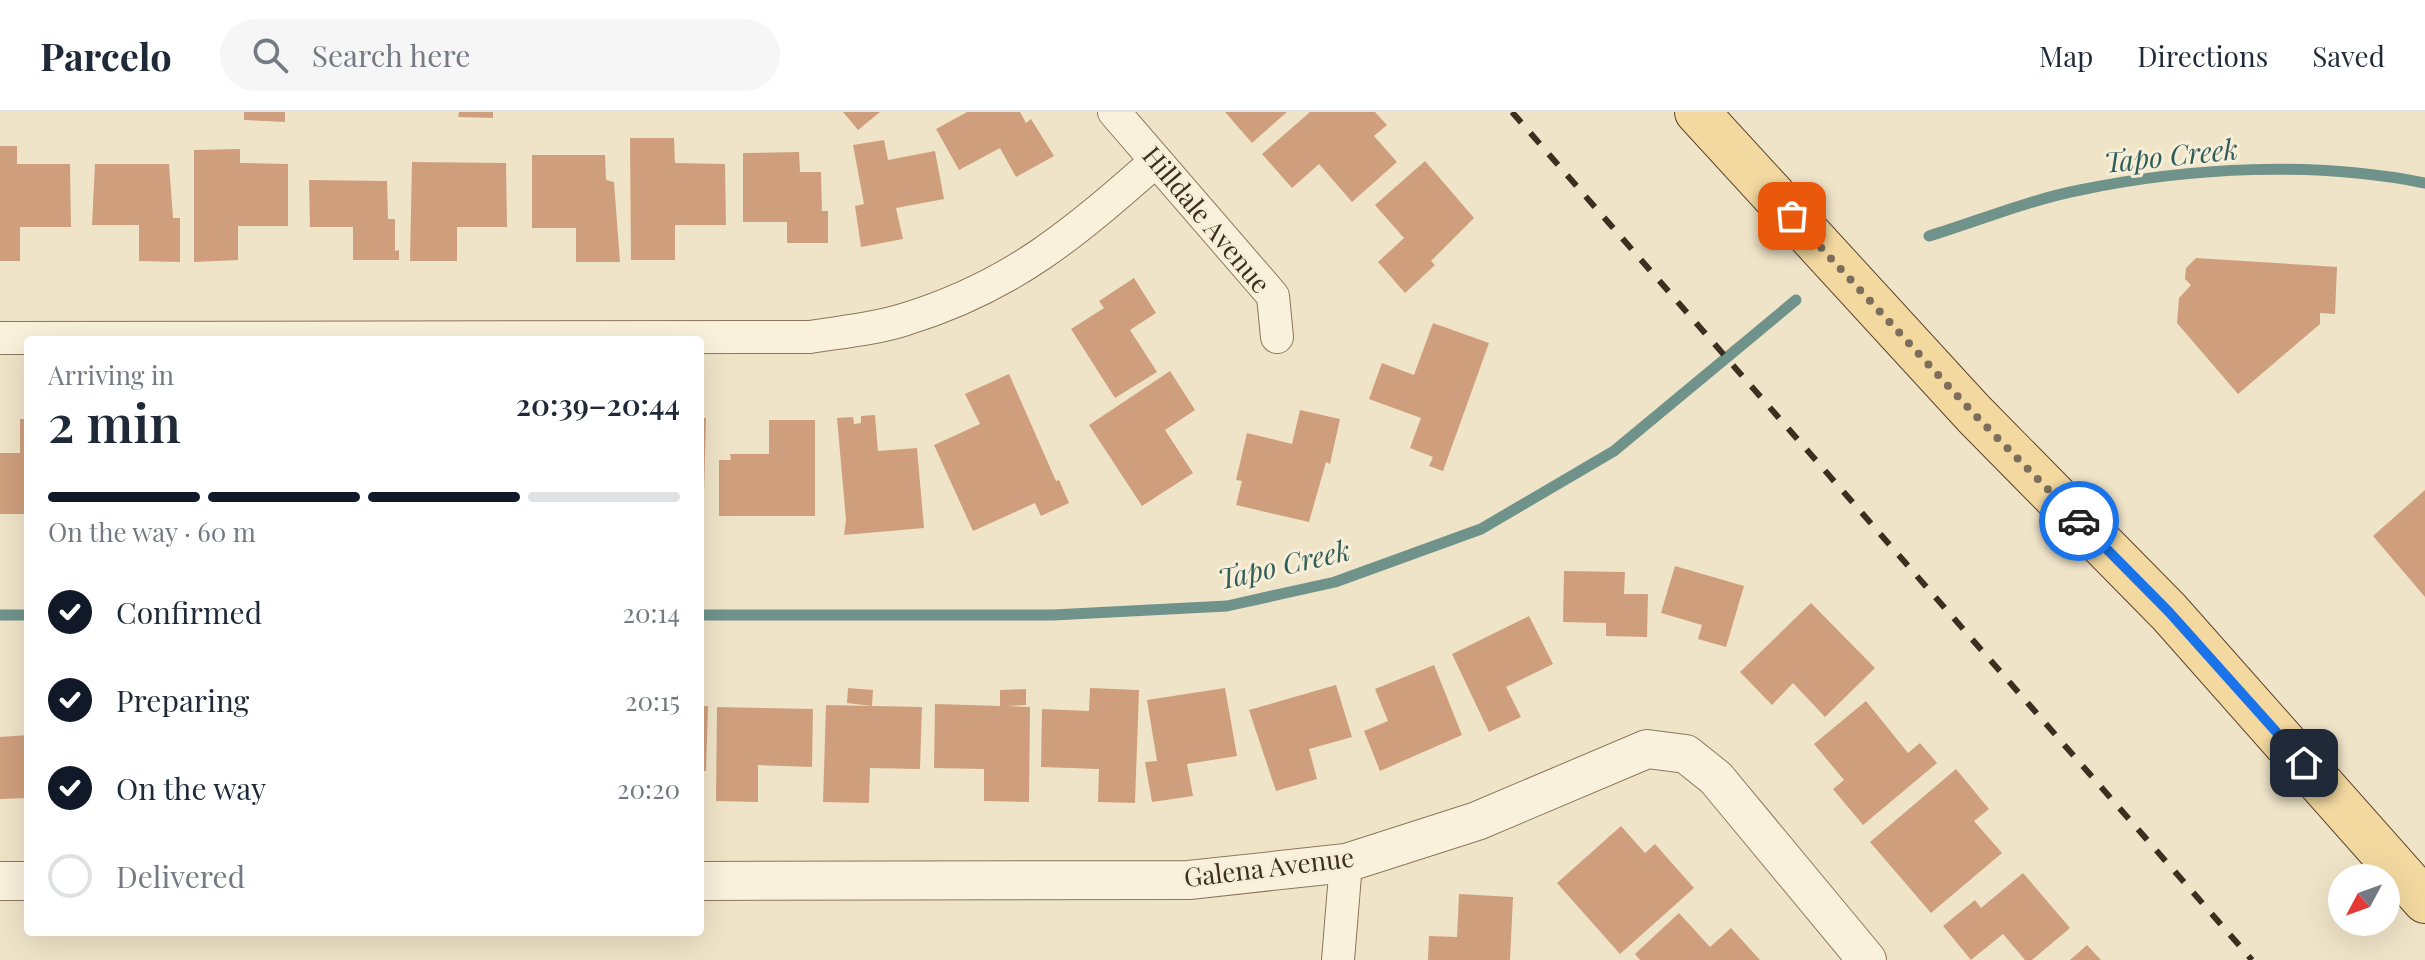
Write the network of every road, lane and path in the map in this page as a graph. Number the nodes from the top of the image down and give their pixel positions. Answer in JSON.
{"nodes":[{"id":1,"x":1114,"y":112,"type":"edge"},
{"id":2,"x":1697,"y":112,"type":"edge"},
{"id":3,"x":1156,"y":161,"type":"junction"},
{"id":4,"x":704,"y":337,"type":"edge"},
{"id":5,"x":1277,"y":337,"type":"dead end"},
{"id":6,"x":0,"y":338,"type":"edge"},
{"id":7,"x":24,"y":338,"type":"edge"},
{"id":8,"x":1346,"y":863,"type":"junction"},
{"id":9,"x":0,"y":881,"type":"edge"},
{"id":10,"x":24,"y":881,"type":"edge"},
{"id":11,"x":704,"y":881,"type":"edge"},
{"id":12,"x":2425,"y":901,"type":"edge"},
{"id":13,"x":1338,"y":960,"type":"edge"},
{"id":14,"x":1867,"y":960,"type":"edge"}],
"edges":[{"from":1,"to":3,"type":"street","name":"Hilldale Avenue"},
{"from":2,"to":12,"type":"main road"},
{"from":3,"to":4,"type":"street"},
{"from":3,"to":5,"type":"street","name":"Hilldale Avenue"},
{"from":6,"to":7,"type":"street"},
{"from":8,"to":11,"type":"street","name":"Galena Avenue"},
{"from":8,"to":13,"type":"street"},
{"from":8,"to":14,"type":"street","name":"Galena Avenue"},
{"from":9,"to":10,"type":"street"}]}
